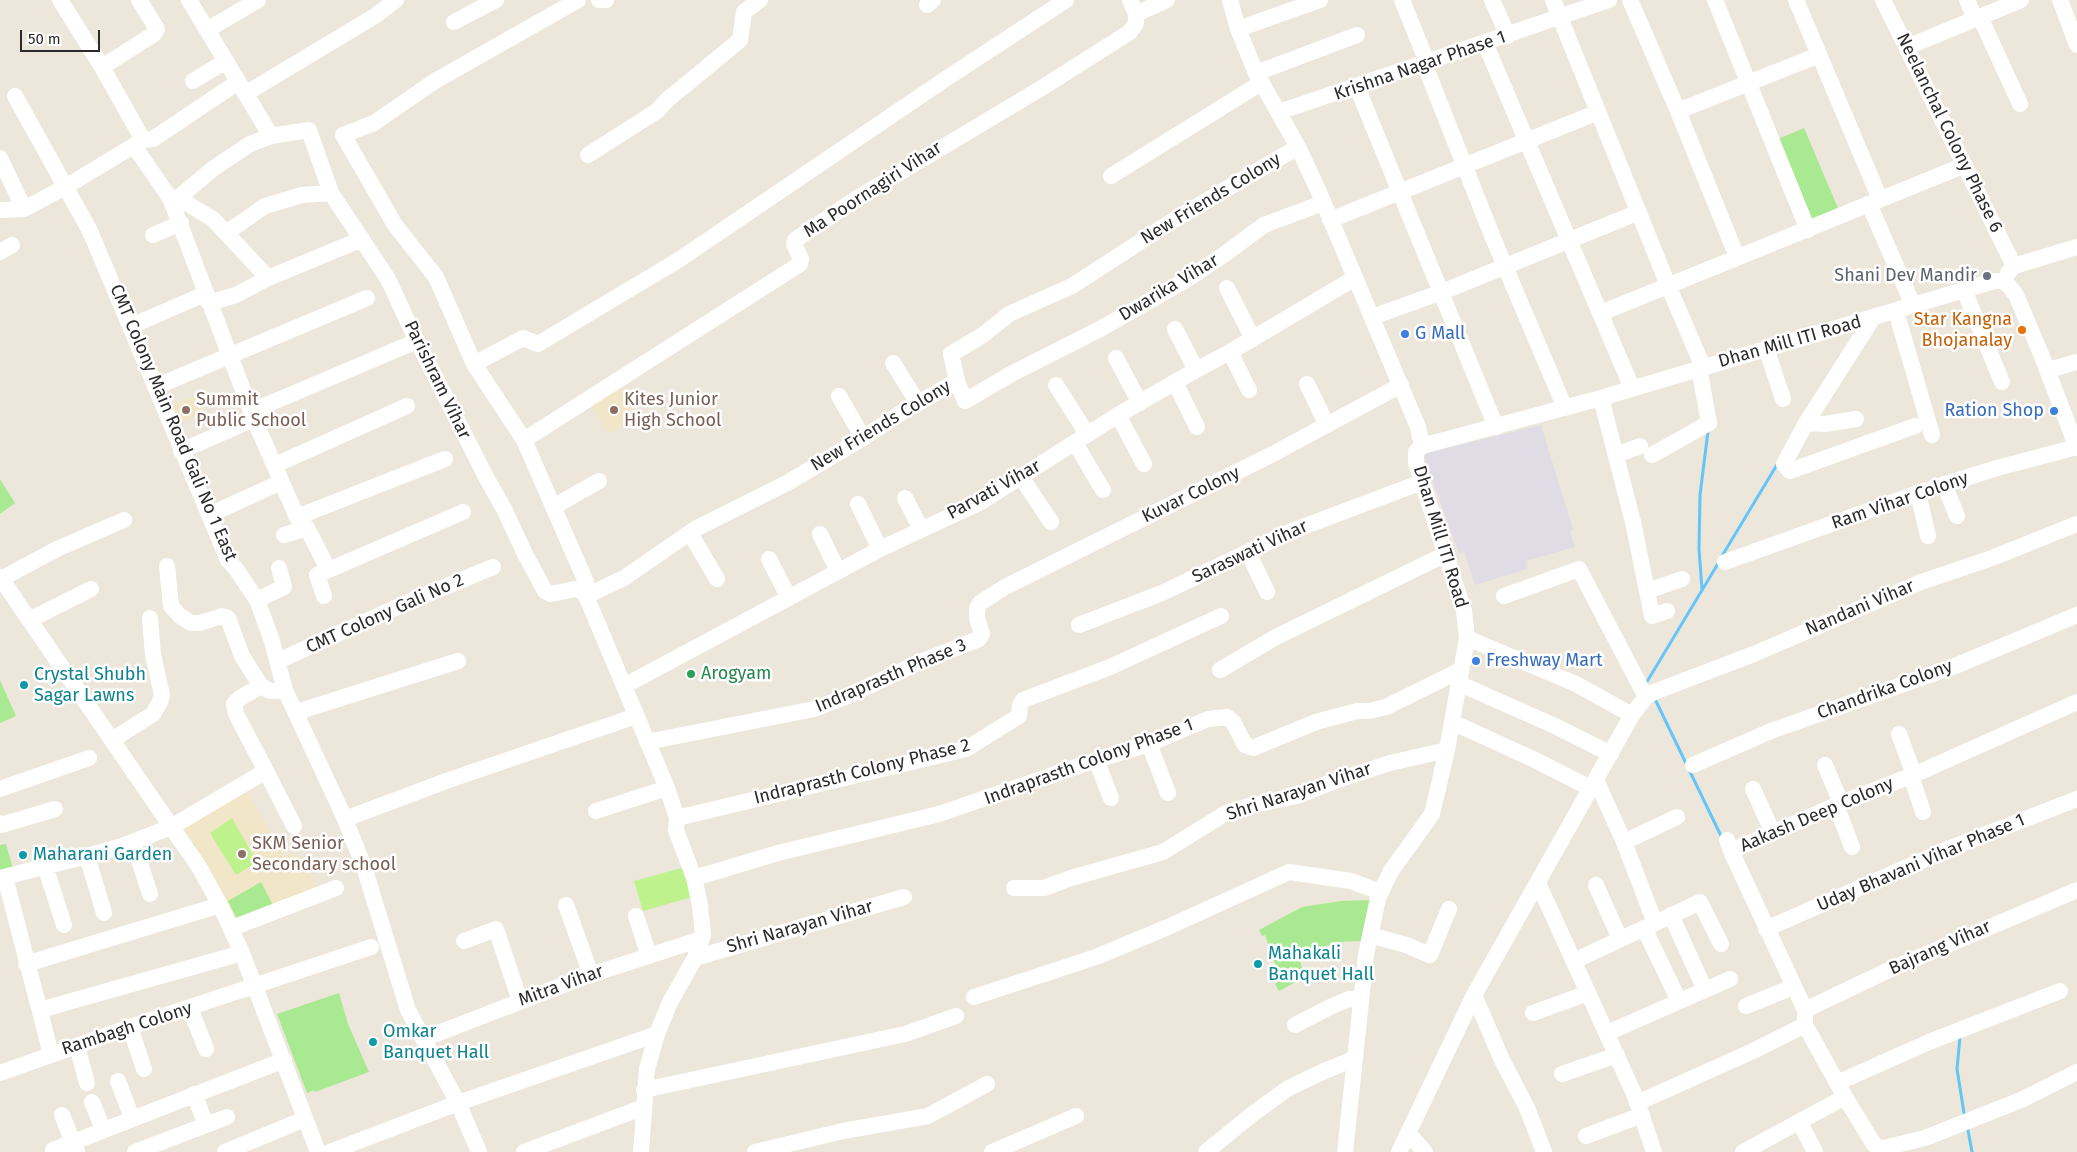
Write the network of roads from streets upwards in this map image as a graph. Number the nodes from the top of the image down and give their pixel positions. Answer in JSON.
{"nodes":[{"id":1,"x":60,"y":0,"type":"edge"},
{"id":2,"x":139,"y":0,"type":"edge"},
{"id":3,"x":189,"y":0,"type":"edge"},
{"id":4,"x":258,"y":0,"type":"edge"},
{"id":5,"x":396,"y":0,"type":"edge"},
{"id":6,"x":496,"y":0,"type":"edge"},
{"id":7,"x":578,"y":0,"type":"edge"},
{"id":8,"x":599,"y":0,"type":"edge"},
{"id":9,"x":606,"y":0,"type":"edge"},
{"id":10,"x":760,"y":0,"type":"edge"},
{"id":11,"x":1066,"y":0,"type":"edge"},
{"id":12,"x":1167,"y":0,"type":"edge"},
{"id":13,"x":1230,"y":0,"type":"edge"},
{"id":14,"x":1320,"y":0,"type":"edge"},
{"id":15,"x":1402,"y":0,"type":"edge"},
{"id":16,"x":1492,"y":0,"type":"edge"},
{"id":17,"x":1553,"y":0,"type":"edge"},
{"id":18,"x":1609,"y":0,"type":"edge"},
{"id":19,"x":1630,"y":0,"type":"edge"},
{"id":20,"x":1715,"y":0,"type":"edge"},
{"id":21,"x":1796,"y":0,"type":"edge"},
{"id":22,"x":1883,"y":0,"type":"edge"},
{"id":23,"x":1967,"y":0,"type":"edge"},
{"id":24,"x":2021,"y":0,"type":"edge"},
{"id":25,"x":2060,"y":0,"type":"edge"},
{"id":26,"x":1133,"y":7,"type":"edge"},
{"id":27,"x":1560,"y":17,"type":"junction"},
{"id":28,"x":1978,"y":18,"type":"junction"},
{"id":29,"x":454,"y":22,"type":"dead end"},
{"id":30,"x":1238,"y":29,"type":"junction"},
{"id":31,"x":207,"y":30,"type":"junction"},
{"id":32,"x":1357,"y":35,"type":"dead end"},
{"id":33,"x":1508,"y":36,"type":"junction"},
{"id":34,"x":1485,"y":43,"type":"junction"},
{"id":35,"x":2077,"y":45,"type":"edge"},
{"id":36,"x":1907,"y":47,"type":"junction"},
{"id":37,"x":1819,"y":55,"type":"junction"},
{"id":38,"x":226,"y":61,"type":"junction"},
{"id":39,"x":1426,"y":62,"type":"junction"},
{"id":40,"x":102,"y":68,"type":"junction"},
{"id":41,"x":1258,"y":78,"type":"junction"},
{"id":42,"x":193,"y":80,"type":"dead end"},
{"id":43,"x":1748,"y":83,"type":"junction"},
{"id":44,"x":1357,"y":87,"type":"junction"},
{"id":45,"x":242,"y":88,"type":"junction"},
{"id":46,"x":15,"y":96,"type":"dead end"},
{"id":47,"x":2020,"y":104,"type":"dead end"},
{"id":48,"x":1678,"y":111,"type":"junction"},
{"id":49,"x":1279,"y":112,"type":"junction"},
{"id":50,"x":1591,"y":115,"type":"dead end"},
{"id":51,"x":271,"y":136,"type":"junction"},
{"id":52,"x":1528,"y":142,"type":"junction"},
{"id":53,"x":138,"y":143,"type":"junction"},
{"id":54,"x":1298,"y":147,"type":"junction"},
{"id":55,"x":588,"y":155,"type":"dead end"},
{"id":56,"x":0,"y":158,"type":"edge"},
{"id":57,"x":1965,"y":165,"type":"junction"},
{"id":58,"x":1464,"y":166,"type":"junction"},
{"id":59,"x":1111,"y":176,"type":"dead end"},
{"id":60,"x":67,"y":186,"type":"junction"},
{"id":61,"x":1401,"y":192,"type":"junction"},
{"id":62,"x":331,"y":193,"type":"junction"},
{"id":63,"x":174,"y":198,"type":"junction"},
{"id":64,"x":1875,"y":202,"type":"junction"},
{"id":65,"x":1323,"y":203,"type":"junction"},
{"id":66,"x":24,"y":209,"type":"junction"},
{"id":67,"x":0,"y":210,"type":"edge"},
{"id":68,"x":1638,"y":212,"type":"junction"},
{"id":69,"x":1330,"y":220,"type":"junction"},
{"id":70,"x":181,"y":223,"type":"junction"},
{"id":71,"x":1808,"y":230,"type":"junction"},
{"id":72,"x":226,"y":233,"type":"junction"},
{"id":73,"x":153,"y":235,"type":"dead end"},
{"id":74,"x":362,"y":239,"type":"junction"},
{"id":75,"x":1569,"y":241,"type":"junction"},
{"id":76,"x":2077,"y":247,"type":"edge"},
{"id":77,"x":1737,"y":257,"type":"junction"},
{"id":78,"x":1505,"y":266,"type":"junction"},
{"id":79,"x":2014,"y":266,"type":"junction"},
{"id":80,"x":268,"y":278,"type":"junction"},
{"id":81,"x":1355,"y":278,"type":"junction"},
{"id":82,"x":2002,"y":281,"type":"junction"},
{"id":83,"x":1668,"y":285,"type":"junction"},
{"id":84,"x":1227,"y":288,"type":"dead end"},
{"id":85,"x":1964,"y":290,"type":"junction"},
{"id":86,"x":1442,"y":292,"type":"junction"},
{"id":87,"x":367,"y":298,"type":"dead end"},
{"id":88,"x":207,"y":299,"type":"junction"},
{"id":89,"x":1913,"y":305,"type":"junction"},
{"id":90,"x":1896,"y":311,"type":"junction"},
{"id":91,"x":1601,"y":313,"type":"junction"},
{"id":92,"x":1372,"y":317,"type":"junction"},
{"id":93,"x":1872,"y":318,"type":"junction"},
{"id":94,"x":131,"y":326,"type":"junction"},
{"id":95,"x":1175,"y":329,"type":"dead end"},
{"id":96,"x":1253,"y":339,"type":"junction"},
{"id":97,"x":417,"y":341,"type":"junction"},
{"id":98,"x":1766,"y":348,"type":"junction"},
{"id":99,"x":1230,"y":352,"type":"junction"},
{"id":100,"x":230,"y":356,"type":"junction"},
{"id":101,"x":1116,"y":358,"type":"dead end"},
{"id":102,"x":893,"y":362,"type":"dead end"},
{"id":103,"x":2077,"y":362,"type":"edge"},
{"id":104,"x":474,"y":364,"type":"junction"},
{"id":105,"x":1701,"y":367,"type":"junction"},
{"id":106,"x":1196,"y":370,"type":"junction"},
{"id":107,"x":2048,"y":370,"type":"junction"},
{"id":108,"x":957,"y":381,"type":"junction"},
{"id":109,"x":1175,"y":382,"type":"junction"},
{"id":110,"x":2002,"y":382,"type":"dead end"},
{"id":111,"x":1307,"y":384,"type":"dead end"},
{"id":112,"x":1056,"y":385,"type":"dead end"},
{"id":113,"x":1401,"y":385,"type":"junction"},
{"id":114,"x":155,"y":387,"type":"junction"},
{"id":115,"x":1632,"y":388,"type":"junction"},
{"id":116,"x":1249,"y":390,"type":"dead end"},
{"id":117,"x":839,"y":396,"type":"dead end"},
{"id":118,"x":1601,"y":398,"type":"junction"},
{"id":119,"x":1783,"y":399,"type":"dead end"},
{"id":120,"x":918,"y":403,"type":"junction"},
{"id":121,"x":1140,"y":403,"type":"junction"},
{"id":122,"x":407,"y":406,"type":"dead end"},
{"id":123,"x":1565,"y":408,"type":"junction"},
{"id":124,"x":253,"y":415,"type":"junction"},
{"id":125,"x":1118,"y":415,"type":"junction"},
{"id":126,"x":1856,"y":418,"type":"dead end"},
{"id":127,"x":1806,"y":423,"type":"junction"},
{"id":128,"x":1327,"y":425,"type":"junction"},
{"id":129,"x":1916,"y":426,"type":"dead end"},
{"id":130,"x":1197,"y":427,"type":"dead end"},
{"id":131,"x":1496,"y":427,"type":"junction"},
{"id":132,"x":1932,"y":435,"type":"dead end"},
{"id":133,"x":864,"y":438,"type":"junction"},
{"id":134,"x":1081,"y":439,"type":"junction"},
{"id":135,"x":524,"y":440,"type":"junction"},
{"id":136,"x":1422,"y":446,"type":"junction"},
{"id":137,"x":2077,"y":447,"type":"edge"},
{"id":138,"x":181,"y":451,"type":"junction"},
{"id":139,"x":1616,"y":455,"type":"junction"},
{"id":140,"x":445,"y":459,"type":"dead end"},
{"id":141,"x":275,"y":464,"type":"junction"},
{"id":142,"x":1144,"y":464,"type":"dead end"},
{"id":143,"x":1022,"y":477,"type":"junction"},
{"id":144,"x":281,"y":482,"type":"junction"},
{"id":145,"x":599,"y":482,"type":"dead end"},
{"id":146,"x":1422,"y":482,"type":"junction"},
{"id":147,"x":1944,"y":484,"type":"junction"},
{"id":148,"x":1103,"y":490,"type":"dead end"},
{"id":149,"x":1918,"y":493,"type":"junction"},
{"id":150,"x":905,"y":498,"type":"dead end"},
{"id":151,"x":858,"y":504,"type":"dead end"},
{"id":152,"x":552,"y":507,"type":"junction"},
{"id":153,"x":463,"y":512,"type":"dead end"},
{"id":154,"x":209,"y":515,"type":"junction"},
{"id":155,"x":1957,"y":516,"type":"dead end"},
{"id":156,"x":124,"y":520,"type":"dead end"},
{"id":157,"x":1051,"y":522,"type":"dead end"},
{"id":158,"x":302,"y":523,"type":"junction"},
{"id":159,"x":2077,"y":524,"type":"edge"},
{"id":160,"x":921,"y":529,"type":"junction"},
{"id":161,"x":690,"y":533,"type":"junction"},
{"id":162,"x":820,"y":534,"type":"dead end"},
{"id":163,"x":284,"y":535,"type":"dead end"},
{"id":164,"x":1928,"y":536,"type":"dead end"},
{"id":165,"x":880,"y":549,"type":"junction"},
{"id":166,"x":1248,"y":552,"type":"junction"},
{"id":167,"x":1446,"y":554,"type":"junction"},
{"id":168,"x":769,"y":560,"type":"dead end"},
{"id":169,"x":1725,"y":562,"type":"dead end"},
{"id":170,"x":167,"y":566,"type":"dead end"},
{"id":171,"x":493,"y":567,"type":"dead end"},
{"id":172,"x":278,"y":568,"type":"dead end"},
{"id":173,"x":328,"y":569,"type":"junction"},
{"id":174,"x":838,"y":571,"type":"junction"},
{"id":175,"x":4,"y":577,"type":"edge"},
{"id":176,"x":717,"y":579,"type":"dead end"},
{"id":177,"x":1682,"y":579,"type":"dead end"},
{"id":178,"x":91,"y":589,"type":"dead end"},
{"id":179,"x":1647,"y":591,"type":"junction"},
{"id":180,"x":1267,"y":592,"type":"dead end"},
{"id":181,"x":324,"y":596,"type":"dead end"},
{"id":182,"x":586,"y":596,"type":"junction"},
{"id":183,"x":1504,"y":596,"type":"dead end"},
{"id":184,"x":789,"y":598,"type":"junction"},
{"id":185,"x":257,"y":600,"type":"junction"},
{"id":186,"x":980,"y":603,"type":"joint"},
{"id":187,"x":1667,"y":611,"type":"dead end"},
{"id":188,"x":2077,"y":615,"type":"edge"},
{"id":189,"x":1221,"y":616,"type":"dead end"},
{"id":190,"x":33,"y":618,"type":"junction"},
{"id":191,"x":150,"y":618,"type":"dead end"},
{"id":192,"x":1079,"y":626,"type":"dead end"},
{"id":193,"x":1467,"y":638,"type":"junction"},
{"id":194,"x":278,"y":661,"type":"junction"},
{"id":195,"x":458,"y":661,"type":"dead end"},
{"id":196,"x":1220,"y":670,"type":"dead end"},
{"id":197,"x":1459,"y":677,"type":"junction"},
{"id":198,"x":261,"y":686,"type":"junction"},
{"id":199,"x":624,"y":686,"type":"junction"},
{"id":200,"x":285,"y":690,"type":"junction"},
{"id":201,"x":1643,"y":693,"type":"junction"},
{"id":202,"x":2077,"y":702,"type":"edge"},
{"id":203,"x":297,"y":712,"type":"junction"},
{"id":204,"x":1630,"y":714,"type":"junction"},
{"id":205,"x":636,"y":716,"type":"junction"},
{"id":206,"x":1452,"y":722,"type":"junction"},
{"id":207,"x":1899,"y":734,"type":"dead end"},
{"id":208,"x":115,"y":739,"type":"junction"},
{"id":209,"x":647,"y":742,"type":"junction"},
{"id":210,"x":1149,"y":744,"type":"junction"},
{"id":211,"x":1447,"y":750,"type":"junction"},
{"id":212,"x":1609,"y":753,"type":"junction"},
{"id":213,"x":89,"y":758,"type":"dead end"},
{"id":214,"x":1096,"y":760,"type":"junction"},
{"id":215,"x":1824,"y":764,"type":"dead end"},
{"id":216,"x":1693,"y":765,"type":"dead end"},
{"id":217,"x":266,"y":771,"type":"junction"},
{"id":218,"x":1912,"y":776,"type":"junction"},
{"id":219,"x":1591,"y":786,"type":"junction"},
{"id":220,"x":667,"y":788,"type":"junction"},
{"id":221,"x":0,"y":789,"type":"edge"},
{"id":222,"x":1753,"y":789,"type":"dead end"},
{"id":223,"x":1168,"y":793,"type":"dead end"},
{"id":224,"x":1111,"y":798,"type":"dead end"},
{"id":225,"x":2077,"y":799,"type":"edge"},
{"id":226,"x":1838,"y":804,"type":"junction"},
{"id":227,"x":55,"y":809,"type":"dead end"},
{"id":228,"x":596,"y":811,"type":"dead end"},
{"id":229,"x":1922,"y":812,"type":"dead end"},
{"id":230,"x":1677,"y":817,"type":"dead end"},
{"id":231,"x":677,"y":818,"type":"junction"},
{"id":232,"x":345,"y":819,"type":"junction"},
{"id":233,"x":0,"y":823,"type":"edge"},
{"id":234,"x":175,"y":825,"type":"junction"},
{"id":235,"x":294,"y":826,"type":"dead end"},
{"id":236,"x":1773,"y":833,"type":"junction"},
{"id":237,"x":134,"y":842,"type":"junction"},
{"id":238,"x":1624,"y":842,"type":"junction"},
{"id":239,"x":1852,"y":847,"type":"dead end"},
{"id":240,"x":87,"y":856,"type":"junction"},
{"id":241,"x":45,"y":866,"type":"junction"},
{"id":242,"x":2,"y":878,"type":"edge"},
{"id":243,"x":694,"y":878,"type":"junction"},
{"id":244,"x":1538,"y":883,"type":"junction"},
{"id":245,"x":1596,"y":885,"type":"dead end"},
{"id":246,"x":336,"y":888,"type":"dead end"},
{"id":247,"x":1014,"y":888,"type":"dead end"},
{"id":248,"x":2077,"y":890,"type":"edge"},
{"id":249,"x":1380,"y":892,"type":"junction"},
{"id":250,"x":150,"y":894,"type":"dead end"},
{"id":251,"x":904,"y":897,"type":"dead end"},
{"id":252,"x":220,"y":905,"type":"junction"},
{"id":253,"x":566,"y":906,"type":"dead end"},
{"id":254,"x":1449,"y":909,"type":"dead end"},
{"id":255,"x":104,"y":913,"type":"dead end"},
{"id":256,"x":1671,"y":915,"type":"junction"},
{"id":257,"x":636,"y":916,"type":"dead end"},
{"id":258,"x":64,"y":926,"type":"dead end"},
{"id":259,"x":1650,"y":926,"type":"junction"},
{"id":260,"x":235,"y":927,"type":"junction"},
{"id":261,"x":1766,"y":929,"type":"junction"},
{"id":262,"x":1370,"y":935,"type":"junction"},
{"id":263,"x":701,"y":938,"type":"junction"},
{"id":264,"x":1620,"y":939,"type":"junction"},
{"id":265,"x":464,"y":941,"type":"dead end"},
{"id":266,"x":1721,"y":944,"type":"dead end"},
{"id":267,"x":371,"y":947,"type":"dead end"},
{"id":268,"x":242,"y":953,"type":"junction"},
{"id":269,"x":649,"y":956,"type":"junction"},
{"id":270,"x":696,"y":958,"type":"junction"},
{"id":271,"x":1574,"y":961,"type":"junction"},
{"id":272,"x":26,"y":964,"type":"junction"},
{"id":273,"x":591,"y":975,"type":"junction"},
{"id":274,"x":1730,"y":979,"type":"dead end"},
{"id":275,"x":259,"y":985,"type":"junction"},
{"id":276,"x":1793,"y":987,"type":"junction"},
{"id":277,"x":1705,"y":990,"type":"junction"},
{"id":278,"x":2060,"y":991,"type":"dead end"},
{"id":279,"x":1588,"y":993,"type":"junction"},
{"id":280,"x":1474,"y":995,"type":"junction"},
{"id":281,"x":974,"y":998,"type":"dead end"},
{"id":282,"x":1361,"y":998,"type":"junction"},
{"id":283,"x":520,"y":1001,"type":"junction"},
{"id":284,"x":1678,"y":1001,"type":"junction"},
{"id":285,"x":1746,"y":1006,"type":"dead end"},
{"id":286,"x":190,"y":1008,"type":"junction"},
{"id":287,"x":40,"y":1010,"type":"junction"},
{"id":288,"x":1533,"y":1013,"type":"dead end"},
{"id":289,"x":956,"y":1016,"type":"dead end"},
{"id":290,"x":1805,"y":1018,"type":"junction"},
{"id":291,"x":1295,"y":1024,"type":"dead end"},
{"id":292,"x":130,"y":1027,"type":"junction"},
{"id":293,"x":1607,"y":1033,"type":"junction"},
{"id":294,"x":657,"y":1034,"type":"junction"},
{"id":295,"x":422,"y":1039,"type":"junction"},
{"id":296,"x":77,"y":1046,"type":"junction"},
{"id":297,"x":206,"y":1049,"type":"dead end"},
{"id":298,"x":51,"y":1054,"type":"junction"},
{"id":299,"x":1617,"y":1056,"type":"junction"},
{"id":300,"x":1354,"y":1059,"type":"junction"},
{"id":301,"x":284,"y":1060,"type":"junction"},
{"id":302,"x":144,"y":1069,"type":"dead end"},
{"id":303,"x":2077,"y":1072,"type":"edge"},
{"id":304,"x":0,"y":1073,"type":"edge"},
{"id":305,"x":1562,"y":1074,"type":"dead end"},
{"id":306,"x":118,"y":1081,"type":"dead end"},
{"id":307,"x":87,"y":1083,"type":"dead end"},
{"id":308,"x":987,"y":1084,"type":"dead end"},
{"id":309,"x":644,"y":1090,"type":"junction"},
{"id":310,"x":1841,"y":1090,"type":"junction"},
{"id":311,"x":194,"y":1094,"type":"junction"},
{"id":312,"x":92,"y":1102,"type":"dead end"},
{"id":313,"x":458,"y":1103,"type":"junction"},
{"id":314,"x":644,"y":1107,"type":"junction"},
{"id":315,"x":1640,"y":1109,"type":"junction"},
{"id":316,"x":62,"y":1115,"type":"dead end"},
{"id":317,"x":1076,"y":1116,"type":"dead end"},
{"id":318,"x":228,"y":1117,"type":"dead end"},
{"id":319,"x":132,"y":1118,"type":"junction"},
{"id":320,"x":305,"y":1120,"type":"junction"},
{"id":321,"x":1800,"y":1123,"type":"junction"},
{"id":322,"x":206,"y":1125,"type":"junction"},
{"id":323,"x":103,"y":1130,"type":"junction"},
{"id":324,"x":1408,"y":1133,"type":"junction"},
{"id":325,"x":1586,"y":1136,"type":"dead end"},
{"id":326,"x":75,"y":1147,"type":"edge"},
{"id":327,"x":53,"y":1150,"type":"dead end"},
{"id":328,"x":135,"y":1152,"type":"edge"},
{"id":329,"x":225,"y":1152,"type":"edge"},
{"id":330,"x":318,"y":1152,"type":"edge"},
{"id":331,"x":330,"y":1152,"type":"edge"},
{"id":332,"x":480,"y":1152,"type":"edge"},
{"id":333,"x":524,"y":1152,"type":"edge"},
{"id":334,"x":641,"y":1152,"type":"edge"},
{"id":335,"x":755,"y":1152,"type":"edge"},
{"id":336,"x":992,"y":1152,"type":"edge"},
{"id":337,"x":1206,"y":1152,"type":"edge"},
{"id":338,"x":1345,"y":1152,"type":"edge"},
{"id":339,"x":1399,"y":1152,"type":"edge"},
{"id":340,"x":1425,"y":1152,"type":"edge"},
{"id":341,"x":1544,"y":1152,"type":"edge"},
{"id":342,"x":1654,"y":1152,"type":"edge"},
{"id":343,"x":1743,"y":1152,"type":"edge"},
{"id":344,"x":1815,"y":1152,"type":"edge"}],
"edges":[{"from":1,"to":40,"type":"street"},
{"from":2,"to":40,"type":"street"},
{"from":3,"to":31,"type":"street"},
{"from":4,"to":31,"type":"street"},
{"from":5,"to":45,"type":"street"},
{"from":6,"to":29,"type":"street"},
{"from":7,"to":104,"type":"street"},
{"from":8,"to":9,"type":"street"},
{"from":10,"to":55,"type":"street"},
{"from":11,"to":104,"type":"street"},
{"from":12,"to":26,"type":"street","name":"Ma Poornagiri Vihar"},
{"from":13,"to":30,"type":"street"},
{"from":14,"to":30,"type":"street"},
{"from":15,"to":39,"type":"street"},
{"from":16,"to":33,"type":"street"},
{"from":17,"to":27,"type":"street"},
{"from":18,"to":27,"type":"street","name":"Krishna Nagar Phase 1"},
{"from":19,"to":48,"type":"street"},
{"from":20,"to":43,"type":"street"},
{"from":21,"to":37,"type":"street"},
{"from":22,"to":36,"type":"street","name":"Neelanchal Colony Phase 6"},
{"from":23,"to":28,"type":"street"},
{"from":24,"to":28,"type":"street"},
{"from":25,"to":35,"type":"street"},
{"from":26,"to":135,"type":"street","name":"Ma Poornagiri Vihar"},
{"from":27,"to":33,"type":"street","name":"Krishna Nagar Phase 1"},
{"from":27,"to":68,"type":"street"},
{"from":28,"to":36,"type":"street"},
{"from":28,"to":47,"type":"street"},
{"from":30,"to":41,"type":"street"},
{"from":31,"to":38,"type":"street"},
{"from":32,"to":41,"type":"street"},
{"from":33,"to":34,"type":"street","name":"Krishna Nagar Phase 1"},
{"from":34,"to":39,"type":"street","name":"Krishna Nagar Phase 1"},
{"from":34,"to":52,"type":"street"},
{"from":36,"to":57,"type":"street","name":"Neelanchal Colony Phase 6"},
{"from":37,"to":43,"type":"street"},
{"from":37,"to":64,"type":"street"},
{"from":38,"to":42,"type":"street"},
{"from":38,"to":45,"type":"street"},
{"from":39,"to":44,"type":"street","name":"Krishna Nagar Phase 1"},
{"from":39,"to":58,"type":"street"},
{"from":40,"to":53,"type":"street"},
{"from":41,"to":49,"type":"street"},
{"from":41,"to":59,"type":"street"},
{"from":43,"to":48,"type":"street"},
{"from":43,"to":71,"type":"street"},
{"from":44,"to":49,"type":"street","name":"Krishna Nagar Phase 1"},
{"from":44,"to":61,"type":"street"},
{"from":45,"to":51,"type":"street"},
{"from":45,"to":53,"type":"street"},
{"from":46,"to":60,"type":"street","name":"CMT Colony Main Road Gali No 1 East"},
{"from":48,"to":77,"type":"street"},
{"from":49,"to":54,"type":"street"},
{"from":50,"to":52,"type":"street"},
{"from":51,"to":62,"type":"street","name":"Parishram Vihar"},
{"from":51,"to":63,"type":"street"},
{"from":52,"to":58,"type":"street"},
{"from":52,"to":75,"type":"street"},
{"from":53,"to":60,"type":"street"},
{"from":53,"to":63,"type":"street"},
{"from":54,"to":65,"type":"street"},
{"from":54,"to":108,"type":"street","name":"New Friends Colony"},
{"from":56,"to":66,"type":"street"},
{"from":57,"to":64,"type":"street"},
{"from":57,"to":79,"type":"street","name":"Neelanchal Colony Phase 6"},
{"from":58,"to":61,"type":"street"},
{"from":58,"to":78,"type":"street"},
{"from":60,"to":66,"type":"street"},
{"from":60,"to":94,"type":"street","name":"CMT Colony Main Road Gali No 1 East"},
{"from":61,"to":69,"type":"street"},
{"from":61,"to":86,"type":"street"},
{"from":62,"to":72,"type":"street"},
{"from":62,"to":74,"type":"street","name":"Parishram Vihar"},
{"from":63,"to":70,"type":"street"},
{"from":63,"to":72,"type":"street"},
{"from":64,"to":71,"type":"street"},
{"from":64,"to":89,"type":"street"},
{"from":65,"to":69,"type":"street"},
{"from":65,"to":108,"type":"street","name":"Dwarika Vihar"},
{"from":66,"to":67,"type":"street"},
{"from":68,"to":75,"type":"street"},
{"from":68,"to":83,"type":"street"},
{"from":69,"to":81,"type":"street"},
{"from":70,"to":73,"type":"street"},
{"from":70,"to":88,"type":"street"},
{"from":71,"to":77,"type":"street"},
{"from":72,"to":80,"type":"street"},
{"from":74,"to":80,"type":"street"},
{"from":74,"to":97,"type":"street","name":"Parishram Vihar"},
{"from":75,"to":78,"type":"street"},
{"from":75,"to":91,"type":"street"},
{"from":76,"to":79,"type":"street"},
{"from":77,"to":83,"type":"street"},
{"from":78,"to":86,"type":"street"},
{"from":78,"to":123,"type":"street"},
{"from":79,"to":82,"type":"street"},
{"from":80,"to":88,"type":"street"},
{"from":81,"to":92,"type":"street"},
{"from":81,"to":96,"type":"street","name":"Parvati Vihar"},
{"from":82,"to":85,"type":"street","name":"Dhan Mill ITI Road"},
{"from":82,"to":107,"type":"street"},
{"from":83,"to":91,"type":"street"},
{"from":83,"to":105,"type":"street"},
{"from":84,"to":96,"type":"street"},
{"from":85,"to":89,"type":"street","name":"Dhan Mill ITI Road"},
{"from":85,"to":110,"type":"street"},
{"from":86,"to":92,"type":"street"},
{"from":86,"to":131,"type":"street"},
{"from":87,"to":100,"type":"street"},
{"from":88,"to":94,"type":"street"},
{"from":88,"to":100,"type":"street"},
{"from":89,"to":90,"type":"street","name":"Dhan Mill ITI Road"},
{"from":90,"to":93,"type":"street","name":"Dhan Mill ITI Road"},
{"from":90,"to":132,"type":"street"},
{"from":91,"to":115,"type":"street"},
{"from":92,"to":113,"type":"street"},
{"from":93,"to":98,"type":"street","name":"Dhan Mill ITI Road"},
{"from":93,"to":127,"type":"street"},
{"from":94,"to":114,"type":"street","name":"CMT Colony Main Road Gali No 1 East"},
{"from":95,"to":106,"type":"street"},
{"from":96,"to":99,"type":"street","name":"Parvati Vihar"},
{"from":97,"to":124,"type":"street"},
{"from":97,"to":182,"type":"street","name":"Parishram Vihar"},
{"from":98,"to":105,"type":"street","name":"Dhan Mill ITI Road"},
{"from":98,"to":119,"type":"street"},
{"from":99,"to":106,"type":"street","name":"Parvati Vihar"},
{"from":99,"to":116,"type":"street"},
{"from":100,"to":114,"type":"street"},
{"from":100,"to":124,"type":"street"},
{"from":101,"to":121,"type":"street"},
{"from":102,"to":120,"type":"street"},
{"from":103,"to":107,"type":"street"},
{"from":104,"to":135,"type":"street"},
{"from":105,"to":115,"type":"street","name":"Dhan Mill ITI Road"},
{"from":105,"to":139,"type":"street"},
{"from":106,"to":109,"type":"street","name":"Parvati Vihar"},
{"from":107,"to":137,"type":"street"},
{"from":108,"to":120,"type":"street","name":"New Friends Colony"},
{"from":109,"to":121,"type":"street","name":"Parvati Vihar"},
{"from":109,"to":130,"type":"street"},
{"from":111,"to":128,"type":"street"},
{"from":112,"to":134,"type":"street"},
{"from":113,"to":128,"type":"street","name":"Kuvar Colony"},
{"from":113,"to":136,"type":"street"},
{"from":114,"to":138,"type":"street","name":"CMT Colony Main Road Gali No 1 East"},
{"from":115,"to":118,"type":"street","name":"Dhan Mill ITI Road"},
{"from":117,"to":133,"type":"street"},
{"from":118,"to":123,"type":"street","name":"Dhan Mill ITI Road"},
{"from":118,"to":139,"type":"street"},
{"from":120,"to":133,"type":"street","name":"New Friends Colony"},
{"from":121,"to":125,"type":"street","name":"Parvati Vihar"},
{"from":122,"to":141,"type":"street"},
{"from":123,"to":131,"type":"street","name":"Dhan Mill ITI Road"},
{"from":124,"to":138,"type":"street"},
{"from":124,"to":141,"type":"street"},
{"from":125,"to":134,"type":"street","name":"Parvati Vihar"},
{"from":125,"to":142,"type":"street"},
{"from":126,"to":127,"type":"street"},
{"from":127,"to":129,"type":"street"},
{"from":128,"to":186,"type":"street","name":"Kuvar Colony"},
{"from":131,"to":136,"type":"street","name":"Dhan Mill ITI Road"},
{"from":133,"to":161,"type":"street","name":"New Friends Colony"},
{"from":134,"to":143,"type":"street","name":"Parvati Vihar"},
{"from":134,"to":148,"type":"street"},
{"from":135,"to":152,"type":"street"},
{"from":136,"to":146,"type":"street","name":"Dhan Mill ITI Road"},
{"from":137,"to":147,"type":"street","name":"Ram Vihar Colony"},
{"from":138,"to":154,"type":"street","name":"CMT Colony Main Road Gali No 1 East"},
{"from":139,"to":179,"type":"street"},
{"from":140,"to":158,"type":"street"},
{"from":141,"to":144,"type":"street"},
{"from":143,"to":157,"type":"street"},
{"from":143,"to":160,"type":"street","name":"Parvati Vihar"},
{"from":144,"to":154,"type":"street"},
{"from":144,"to":158,"type":"street"},
{"from":145,"to":152,"type":"street"},
{"from":146,"to":166,"type":"street","name":"Saraswati Vihar"},
{"from":146,"to":167,"type":"street","name":"Dhan Mill ITI Road"},
{"from":147,"to":149,"type":"street","name":"Ram Vihar Colony"},
{"from":147,"to":155,"type":"street"},
{"from":149,"to":164,"type":"street"},
{"from":149,"to":169,"type":"street","name":"Ram Vihar Colony"},
{"from":150,"to":160,"type":"street"},
{"from":151,"to":165,"type":"street"},
{"from":152,"to":182,"type":"street"},
{"from":153,"to":173,"type":"street"},
{"from":154,"to":185,"type":"street","name":"CMT Colony Main Road Gali No 1 East"},
{"from":156,"to":175,"type":"street"},
{"from":158,"to":163,"type":"street"},
{"from":158,"to":173,"type":"street"},
{"from":159,"to":201,"type":"street","name":"Nandani Vihar"},
{"from":160,"to":165,"type":"street","name":"Parvati Vihar"},
{"from":161,"to":176,"type":"street"},
{"from":161,"to":182,"type":"street","name":"New Friends Colony"},
{"from":162,"to":174,"type":"street"},
{"from":165,"to":174,"type":"street","name":"Parvati Vihar"},
{"from":166,"to":180,"type":"street"},
{"from":166,"to":192,"type":"street","name":"Saraswati Vihar"},
{"from":167,"to":193,"type":"street","name":"Dhan Mill ITI Road"},
{"from":167,"to":196,"type":"street"},
{"from":168,"to":184,"type":"street"},
{"from":170,"to":198,"type":"street"},
{"from":171,"to":194,"type":"street","name":"CMT Colony Gali No 2"},
{"from":172,"to":185,"type":"street"},
{"from":173,"to":181,"type":"street"},
{"from":174,"to":184,"type":"street","name":"Parvati Vihar"},
{"from":175,"to":190,"type":"street"},
{"from":177,"to":179,"type":"street"},
{"from":178,"to":190,"type":"street"},
{"from":179,"to":187,"type":"street"},
{"from":182,"to":199,"type":"street"},
{"from":183,"to":201,"type":"street"},
{"from":184,"to":199,"type":"street","name":"Parvati Vihar"},
{"from":185,"to":194,"type":"street","name":"CMT Colony Main Road Gali No 1 East"},
{"from":186,"to":209,"type":"street","name":"Indraprasth Phase 3"},
{"from":188,"to":216,"type":"street","name":"Chandrika Colony"},
{"from":189,"to":231,"type":"street","name":"Indraprasth Colony Phase 2"},
{"from":190,"to":208,"type":"street"},
{"from":191,"to":208,"type":"street"},
{"from":193,"to":197,"type":"street","name":"Dhan Mill ITI Road"},
{"from":193,"to":204,"type":"street"},
{"from":194,"to":200,"type":"street","name":"CMT Colony Main Road Gali No 1 East"},
{"from":195,"to":203,"type":"street"},
{"from":197,"to":206,"type":"street","name":"Dhan Mill ITI Road"},
{"from":197,"to":210,"type":"street","name":"Indraprasth Colony Phase 1"},
{"from":197,"to":212,"type":"street"},
{"from":198,"to":200,"type":"street"},
{"from":198,"to":217,"type":"street"},
{"from":199,"to":205,"type":"street"},
{"from":200,"to":203,"type":"street","name":"CMT Colony Main Road Gali No 1 East"},
{"from":201,"to":204,"type":"street"},
{"from":202,"to":218,"type":"street","name":"Aakash Deep Colony"},
{"from":203,"to":232,"type":"street","name":"CMT Colony Main Road Gali No 1 East"},
{"from":204,"to":212,"type":"street"},
{"from":205,"to":209,"type":"street"},
{"from":205,"to":232,"type":"street"},
{"from":206,"to":211,"type":"street","name":"Dhan Mill ITI Road"},
{"from":206,"to":219,"type":"street"},
{"from":207,"to":218,"type":"street"},
{"from":208,"to":234,"type":"street"},
{"from":209,"to":220,"type":"street"},
{"from":210,"to":214,"type":"street","name":"Indraprasth Colony Phase 1"},
{"from":210,"to":223,"type":"street"},
{"from":211,"to":247,"type":"street","name":"Shri Narayan Vihar"},
{"from":211,"to":249,"type":"street","name":"Dhan Mill ITI Road"},
{"from":212,"to":219,"type":"street"},
{"from":213,"to":221,"type":"street"},
{"from":214,"to":224,"type":"street"},
{"from":214,"to":243,"type":"street","name":"Indraprasth Colony Phase 1"},
{"from":215,"to":226,"type":"street"},
{"from":217,"to":234,"type":"street"},
{"from":217,"to":235,"type":"street"},
{"from":218,"to":226,"type":"street","name":"Aakash Deep Colony"},
{"from":218,"to":229,"type":"street"},
{"from":219,"to":238,"type":"street"},
{"from":219,"to":244,"type":"street"},
{"from":220,"to":228,"type":"street"},
{"from":220,"to":231,"type":"street"},
{"from":222,"to":236,"type":"street"},
{"from":225,"to":261,"type":"street","name":"Uday Bhavani Vihar Phase 1"},
{"from":226,"to":236,"type":"street","name":"Aakash Deep Colony"},
{"from":226,"to":239,"type":"street"},
{"from":227,"to":233,"type":"street"},
{"from":230,"to":238,"type":"street"},
{"from":231,"to":243,"type":"street"},
{"from":232,"to":295,"type":"street","name":"CMT Colony Main Road Gali No 1 East"},
{"from":234,"to":237,"type":"street"},
{"from":234,"to":252,"type":"street"},
{"from":236,"to":261,"type":"street","name":"Aakash Deep Colony"},
{"from":237,"to":240,"type":"street"},
{"from":237,"to":250,"type":"street"},
{"from":238,"to":259,"type":"street"},
{"from":240,"to":241,"type":"street"},
{"from":240,"to":255,"type":"street"},
{"from":241,"to":242,"type":"street"},
{"from":241,"to":258,"type":"street"},
{"from":242,"to":272,"type":"street"},
{"from":243,"to":263,"type":"street"},
{"from":244,"to":271,"type":"street"},
{"from":244,"to":280,"type":"street"},
{"from":245,"to":264,"type":"street"},
{"from":246,"to":260,"type":"street"},
{"from":248,"to":290,"type":"street","name":"Bajrang Vihar"},
{"from":249,"to":262,"type":"street","name":"Dhan Mill ITI Road"},
{"from":249,"to":281,"type":"street"},
{"from":251,"to":270,"type":"street","name":"Shri Narayan Vihar"},
{"from":252,"to":260,"type":"street"},
{"from":252,"to":272,"type":"street"},
{"from":253,"to":273,"type":"street"},
{"from":254,"to":262,"type":"street"},
{"from":256,"to":259,"type":"street"},
{"from":256,"to":266,"type":"street"},
{"from":256,"to":277,"type":"street"},
{"from":257,"to":269,"type":"street"},
{"from":259,"to":264,"type":"street"},
{"from":259,"to":284,"type":"street"},
{"from":260,"to":268,"type":"street"},
{"from":261,"to":276,"type":"street"},
{"from":262,"to":282,"type":"street","name":"Dhan Mill ITI Road"},
{"from":263,"to":269,"type":"street","name":"Mitra Vihar"},
{"from":263,"to":270,"type":"street"},
{"from":264,"to":271,"type":"street"},
{"from":265,"to":283,"type":"street"},
{"from":267,"to":275,"type":"street","name":"Rambagh Colony"},
{"from":268,"to":275,"type":"street"},
{"from":268,"to":287,"type":"street"},
{"from":269,"to":273,"type":"street","name":"Mitra Vihar"},
{"from":270,"to":294,"type":"street"},
{"from":271,"to":279,"type":"street"},
{"from":272,"to":287,"type":"street"},
{"from":273,"to":283,"type":"street","name":"Mitra Vihar"},
{"from":274,"to":277,"type":"street"},
{"from":275,"to":286,"type":"street","name":"Rambagh Colony"},
{"from":275,"to":301,"type":"street"},
{"from":276,"to":285,"type":"street"},
{"from":276,"to":290,"type":"street"},
{"from":277,"to":284,"type":"street"},
{"from":278,"to":310,"type":"street"},
{"from":279,"to":288,"type":"street"},
{"from":279,"to":293,"type":"street"},
{"from":280,"to":324,"type":"street"},
{"from":280,"to":341,"type":"street"},
{"from":282,"to":291,"type":"street"},
{"from":282,"to":300,"type":"street","name":"Dhan Mill ITI Road"},
{"from":283,"to":295,"type":"street","name":"Mitra Vihar"},
{"from":284,"to":293,"type":"street"},
{"from":286,"to":292,"type":"street","name":"Rambagh Colony"},
{"from":286,"to":297,"type":"street"},
{"from":287,"to":298,"type":"street"},
{"from":289,"to":309,"type":"street"},
{"from":290,"to":310,"type":"street"},
{"from":290,"to":315,"type":"street","name":"Bajrang Vihar"},
{"from":292,"to":296,"type":"street","name":"Rambagh Colony"},
{"from":292,"to":302,"type":"street"},
{"from":293,"to":299,"type":"street"},
{"from":294,"to":309,"type":"street"},
{"from":294,"to":313,"type":"street"},
{"from":295,"to":313,"type":"street","name":"CMT Colony Main Road Gali No 1 East"},
{"from":296,"to":298,"type":"street","name":"Rambagh Colony"},
{"from":296,"to":307,"type":"street"},
{"from":298,"to":304,"type":"street","name":"Rambagh Colony"},
{"from":299,"to":305,"type":"street"},
{"from":299,"to":315,"type":"street"},
{"from":300,"to":337,"type":"street"},
{"from":300,"to":338,"type":"street","name":"Dhan Mill ITI Road"},
{"from":301,"to":311,"type":"street"},
{"from":301,"to":320,"type":"street"},
{"from":303,"to":310,"type":"street"},
{"from":306,"to":319,"type":"street"},
{"from":308,"to":335,"type":"street"},
{"from":309,"to":314,"type":"street"},
{"from":310,"to":321,"type":"street"},
{"from":311,"to":319,"type":"street"},
{"from":311,"to":322,"type":"street"},
{"from":312,"to":323,"type":"street"},
{"from":313,"to":331,"type":"street"},
{"from":313,"to":332,"type":"street","name":"CMT Colony Main Road Gali No 1 East"},
{"from":314,"to":333,"type":"street"},
{"from":314,"to":334,"type":"street"},
{"from":315,"to":325,"type":"street","name":"Bajrang Vihar"},
{"from":315,"to":342,"type":"street"},
{"from":316,"to":326,"type":"street"},
{"from":317,"to":336,"type":"street"},
{"from":318,"to":322,"type":"street"},
{"from":319,"to":323,"type":"street"},
{"from":320,"to":329,"type":"street"},
{"from":320,"to":330,"type":"street"},
{"from":321,"to":343,"type":"street"},
{"from":321,"to":344,"type":"street"},
{"from":322,"to":328,"type":"street"},
{"from":323,"to":326,"type":"street"},
{"from":324,"to":339,"type":"street"},
{"from":324,"to":340,"type":"street"},
{"from":326,"to":327,"type":"street"}]}
